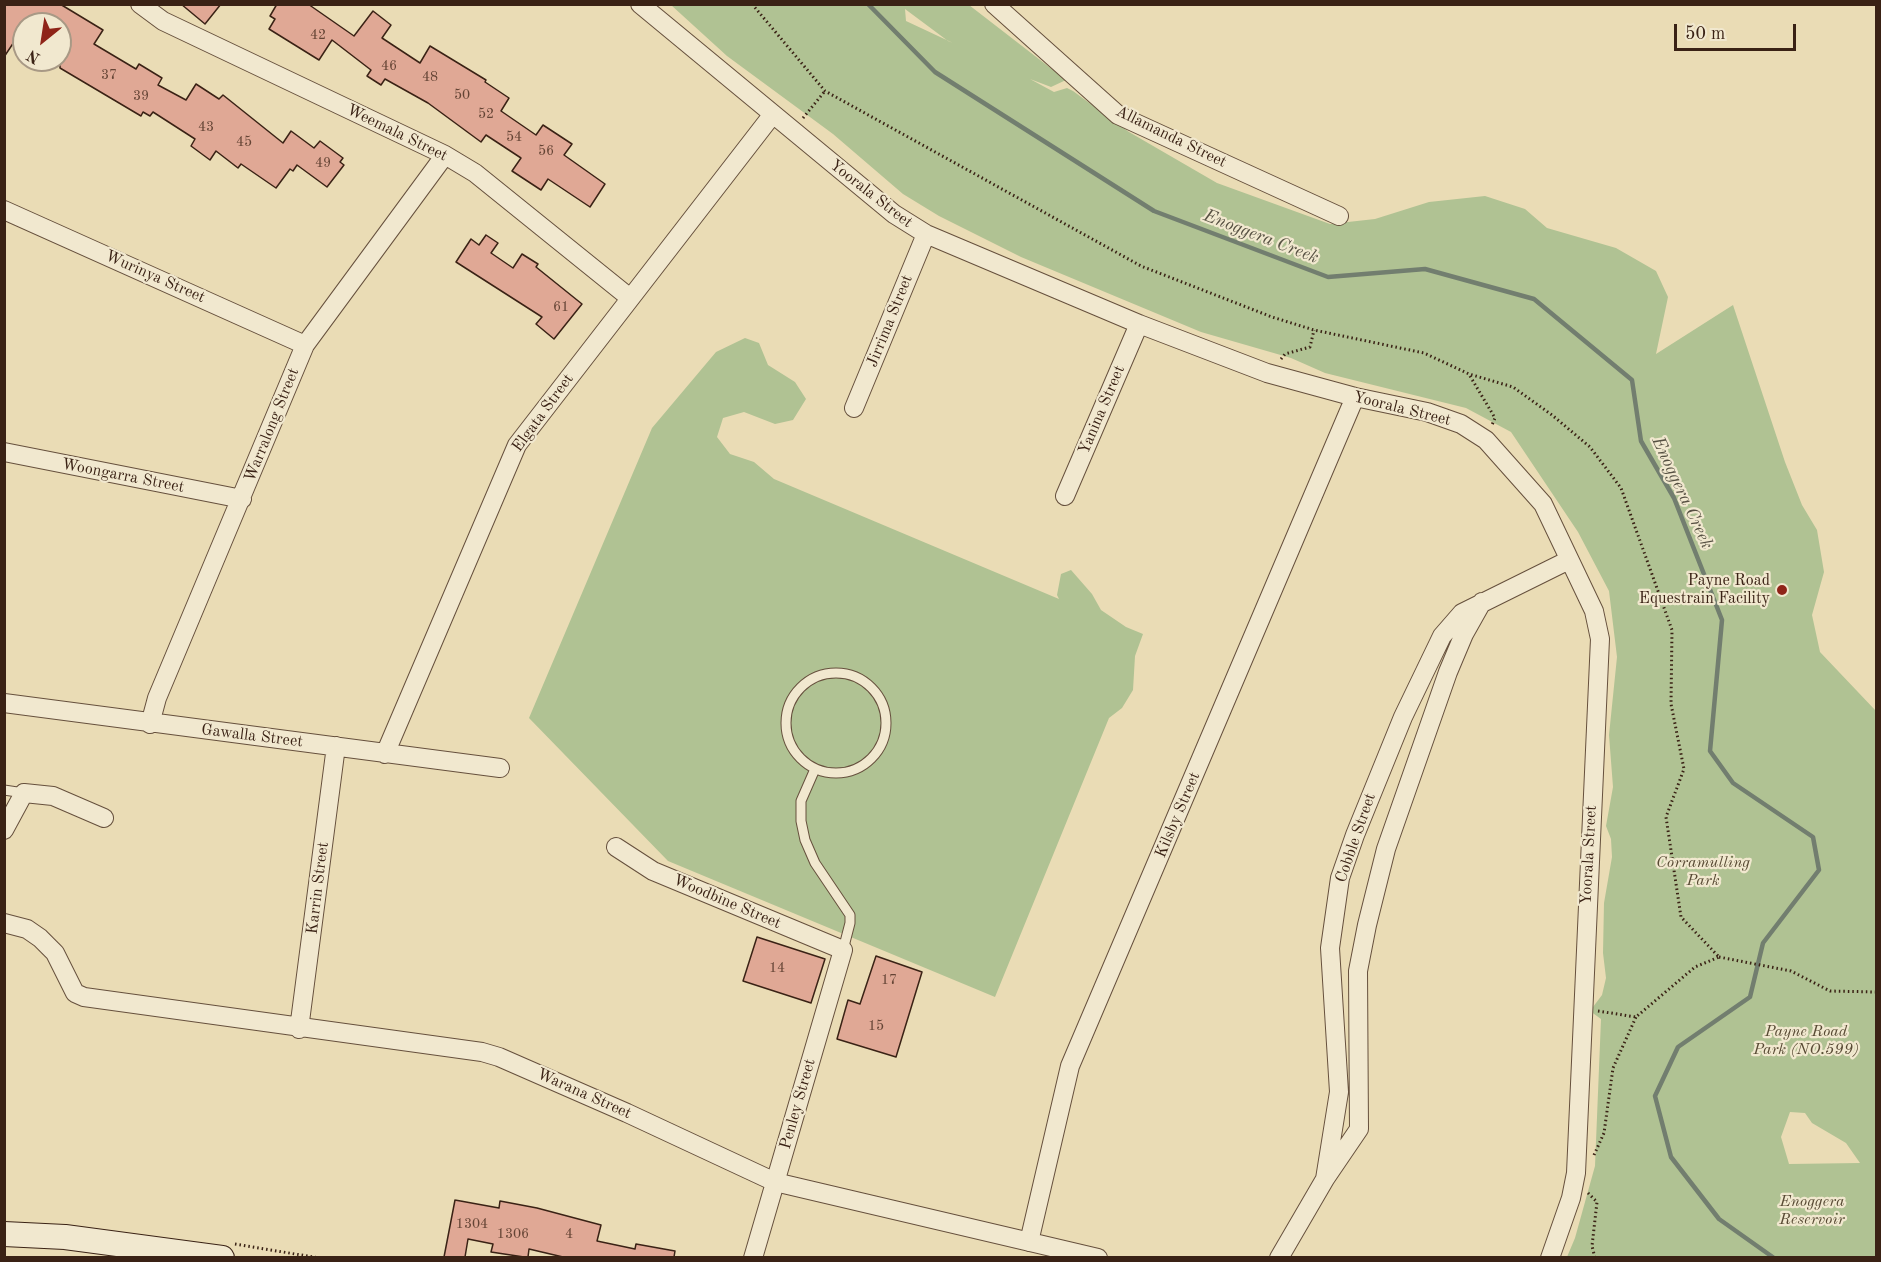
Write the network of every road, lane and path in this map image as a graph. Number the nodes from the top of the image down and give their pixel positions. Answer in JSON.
{"nodes":[{"id":1,"x":140,"y":4,"type":"edge"},
{"id":2,"x":640,"y":4,"type":"edge"},
{"id":3,"x":994,"y":4,"type":"edge"},
{"id":4,"x":1015,"y":10,"type":"edge"},
{"id":5,"x":825,"y":91,"type":"dead end"},
{"id":6,"x":773,"y":114,"type":"junction"},
{"id":7,"x":792,"y":130,"type":"junction"},
{"id":8,"x":445,"y":155,"type":"junction"},
{"id":9,"x":4,"y":210,"type":"edge"},
{"id":10,"x":1339,"y":216,"type":"dead end"},
{"id":11,"x":926,"y":234,"type":"junction"},
{"id":12,"x":630,"y":298,"type":"junction"},
{"id":13,"x":1139,"y":324,"type":"junction"},
{"id":14,"x":1314,"y":330,"type":"dead end"},
{"id":15,"x":305,"y":345,"type":"junction"},
{"id":16,"x":1270,"y":374,"type":"junction"},
{"id":17,"x":1469,"y":374,"type":"dead end"},
{"id":18,"x":1355,"y":397,"type":"junction"},
{"id":19,"x":854,"y":408,"type":"dead end"},
{"id":20,"x":1486,"y":440,"type":"junction"},
{"id":21,"x":4,"y":452,"type":"edge"},
{"id":22,"x":1065,"y":496,"type":"dead end"},
{"id":23,"x":242,"y":499,"type":"junction"},
{"id":24,"x":1569,"y":560,"type":"junction"},
{"id":25,"x":1484,"y":600,"type":"junction"},
{"id":26,"x":4,"y":703,"type":"edge"},
{"id":27,"x":150,"y":724,"type":"junction"},
{"id":28,"x":336,"y":746,"type":"junction"},
{"id":29,"x":385,"y":754,"type":"junction"},
{"id":30,"x":500,"y":768,"type":"dead end"},
{"id":31,"x":815,"y":769,"type":"junction"},
{"id":32,"x":4,"y":790,"type":"edge"},
{"id":33,"x":24,"y":793,"type":"junction"},
{"id":34,"x":104,"y":818,"type":"dead end"},
{"id":35,"x":4,"y":830,"type":"edge"},
{"id":36,"x":616,"y":847,"type":"dead end"},
{"id":37,"x":4,"y":923,"type":"edge"},
{"id":38,"x":843,"y":950,"type":"junction"},
{"id":39,"x":1876,"y":992,"type":"edge"},
{"id":40,"x":1582,"y":1011,"type":"junction"},
{"id":41,"x":1636,"y":1017,"type":"junction"},
{"id":42,"x":299,"y":1029,"type":"junction"},
{"id":43,"x":1590,"y":1165,"type":"dead end"},
{"id":44,"x":1325,"y":1179,"type":"junction"},
{"id":45,"x":775,"y":1182,"type":"junction"},
{"id":46,"x":1571,"y":1198,"type":"junction"},
{"id":47,"x":4,"y":1234,"type":"edge"},
{"id":48,"x":1029,"y":1242,"type":"junction"},
{"id":49,"x":222,"y":1257,"type":"edge"},
{"id":50,"x":753,"y":1257,"type":"edge"},
{"id":51,"x":1098,"y":1257,"type":"edge"},
{"id":52,"x":1279,"y":1257,"type":"edge"},
{"id":53,"x":1550,"y":1257,"type":"edge"},
{"id":54,"x":1595,"y":1257,"type":"edge"}],
"edges":[{"from":1,"to":8,"type":"street","name":"Weemala Street"},
{"from":2,"to":6,"type":"street","name":"Yoorala Street"},
{"from":3,"to":4,"type":"street","name":"Allamanda Street"},
{"from":4,"to":10,"type":"street","name":"Allamanda Street"},
{"from":5,"to":7,"type":"path"},
{"from":6,"to":7,"type":"street","name":"Yoorala Street"},
{"from":6,"to":12,"type":"street","name":"Elgata Street"},
{"from":7,"to":11,"type":"street","name":"Yoorala Street"},
{"from":8,"to":12,"type":"street","name":"Weemala Street"},
{"from":8,"to":15,"type":"street","name":"Warralong Street"},
{"from":9,"to":15,"type":"street","name":"Wurinya Street"},
{"from":11,"to":13,"type":"street","name":"Yoorala Street"},
{"from":11,"to":19,"type":"street","name":"Jirrima Street"},
{"from":12,"to":29,"type":"street","name":"Elgata Street"},
{"from":13,"to":16,"type":"street","name":"Yoorala Street"},
{"from":13,"to":22,"type":"street","name":"Yanina Street"},
{"from":14,"to":16,"type":"path"},
{"from":15,"to":23,"type":"street","name":"Warralong Street"},
{"from":16,"to":18,"type":"street","name":"Yoorala Street"},
{"from":17,"to":20,"type":"path"},
{"from":18,"to":20,"type":"street","name":"Yoorala Street"},
{"from":18,"to":48,"type":"street","name":"Kilsby Street"},
{"from":20,"to":24,"type":"street","name":"Yoorala Street"},
{"from":21,"to":23,"type":"street","name":"Woongarra Street"},
{"from":23,"to":27,"type":"street","name":"Warralong Street"},
{"from":24,"to":25,"type":"street","name":"Cobble Street"},
{"from":24,"to":40,"type":"street","name":"Yoorala Street"},
{"from":25,"to":44,"type":"street","name":"Cobble Street"},
{"from":25,"to":44,"type":"street","name":"Cobble Street"},
{"from":26,"to":27,"type":"street","name":"Gawalla Street"},
{"from":27,"to":28,"type":"street","name":"Gawalla Street"},
{"from":28,"to":29,"type":"street","name":"Gawalla Street"},
{"from":28,"to":42,"type":"street","name":"Karrin Street"},
{"from":29,"to":30,"type":"street","name":"Gawalla Street"},
{"from":31,"to":31,"type":"lane"},
{"from":31,"to":38,"type":"lane"},
{"from":32,"to":33,"type":"lane"},
{"from":33,"to":34,"type":"street"},
{"from":33,"to":35,"type":"street"},
{"from":36,"to":38,"type":"street","name":"Woodbine Street"},
{"from":37,"to":42,"type":"street","name":"Warana Street"},
{"from":38,"to":45,"type":"street","name":"Penley Street"},
{"from":39,"to":41,"type":"path"},
{"from":40,"to":41,"type":"path"},
{"from":40,"to":46,"type":"street","name":"Yoorala Street"},
{"from":41,"to":43,"type":"path"},
{"from":42,"to":45,"type":"street","name":"Warana Street"},
{"from":44,"to":52,"type":"street","name":"Cobble Street"},
{"from":45,"to":48,"type":"street","name":"Warana Street"},
{"from":45,"to":50,"type":"street","name":"Penley Street"},
{"from":46,"to":53,"type":"street","name":"Yoorala Street"},
{"from":46,"to":54,"type":"path"},
{"from":47,"to":49,"type":"main road"},
{"from":48,"to":51,"type":"street","name":"Warana Street"}]}
